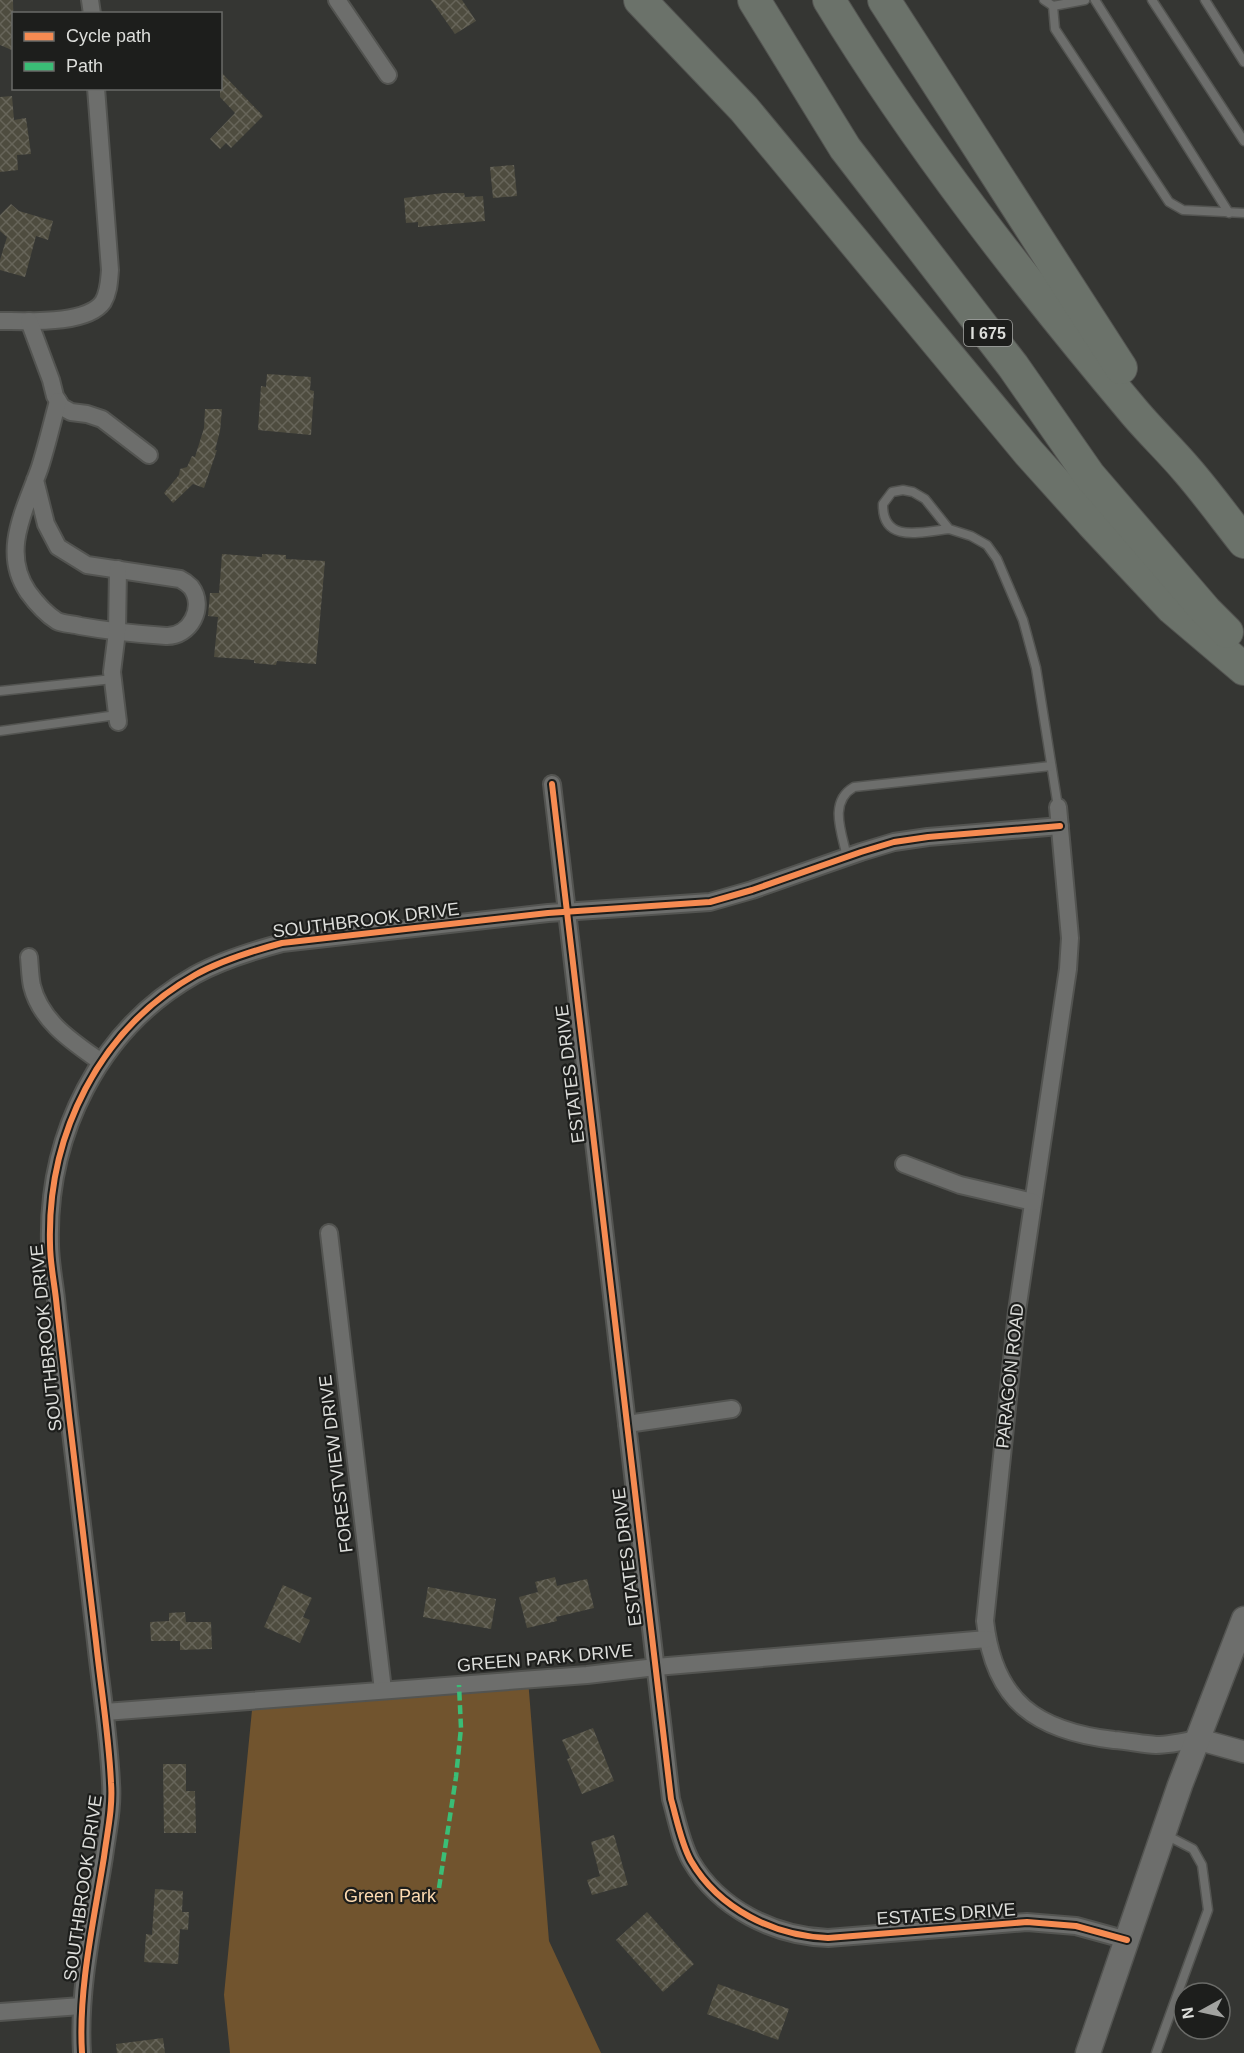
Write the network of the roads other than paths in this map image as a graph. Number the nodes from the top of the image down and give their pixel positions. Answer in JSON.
{"nodes":[{"id":1,"x":338,"y":0,"type":"edge"},
{"id":2,"x":640,"y":0,"type":"edge"},
{"id":3,"x":754,"y":0,"type":"edge"},
{"id":4,"x":829,"y":0,"type":"edge"},
{"id":5,"x":884,"y":0,"type":"edge"},
{"id":6,"x":1044,"y":0,"type":"edge"},
{"id":7,"x":1085,"y":0,"type":"edge"},
{"id":8,"x":1095,"y":0,"type":"edge"},
{"id":9,"x":1152,"y":0,"type":"edge"},
{"id":10,"x":1205,"y":0,"type":"edge"},
{"id":11,"x":1053,"y":6,"type":"junction"},
{"id":12,"x":1244,"y":62,"type":"edge"},
{"id":13,"x":388,"y":75,"type":"dead end"},
{"id":14,"x":96,"y":90,"type":"edge"},
{"id":15,"x":1244,"y":141,"type":"edge"},
{"id":16,"x":1229,"y":213,"type":"junction"},
{"id":17,"x":1244,"y":213,"type":"edge"},
{"id":18,"x":0,"y":321,"type":"edge"},
{"id":19,"x":29,"y":321,"type":"junction"},
{"id":20,"x":58,"y":401,"type":"junction"},
{"id":21,"x":149,"y":454,"type":"dead end"},
{"id":22,"x":1187,"y":470,"type":"junction"},
{"id":23,"x":35,"y":480,"type":"junction"},
{"id":24,"x":949,"y":529,"type":"junction"},
{"id":25,"x":1244,"y":542,"type":"edge"},
{"id":26,"x":118,"y":569,"type":"junction"},
{"id":27,"x":117,"y":632,"type":"junction"},
{"id":28,"x":1244,"y":650,"type":"edge"},
{"id":29,"x":1244,"y":669,"type":"edge"},
{"id":30,"x":113,"y":679,"type":"junction"},
{"id":31,"x":0,"y":690,"type":"edge"},
{"id":32,"x":117,"y":718,"type":"joint"},
{"id":33,"x":0,"y":731,"type":"edge"},
{"id":34,"x":1051,"y":766,"type":"junction"},
{"id":35,"x":552,"y":784,"type":"dead end"},
{"id":36,"x":1058,"y":807,"type":"joint"},
{"id":37,"x":1060,"y":826,"type":"junction"},
{"id":38,"x":847,"y":857,"type":"junction"},
{"id":39,"x":566,"y":912,"type":"junction"},
{"id":40,"x":29,"y":957,"type":"dead end"},
{"id":41,"x":101,"y":1062,"type":"junction"},
{"id":42,"x":904,"y":1164,"type":"dead end"},
{"id":43,"x":1033,"y":1202,"type":"junction"},
{"id":44,"x":329,"y":1233,"type":"dead end"},
{"id":45,"x":732,"y":1409,"type":"dead end"},
{"id":46,"x":627,"y":1424,"type":"junction"},
{"id":47,"x":1244,"y":1619,"type":"edge"},
{"id":48,"x":987,"y":1639,"type":"junction"},
{"id":49,"x":656,"y":1667,"type":"junction"},
{"id":50,"x":383,"y":1690,"type":"junction"},
{"id":51,"x":105,"y":1712,"type":"junction"},
{"id":52,"x":1197,"y":1739,"type":"junction"},
{"id":53,"x":1244,"y":1752,"type":"edge"},
{"id":54,"x":1163,"y":1834,"type":"junction"},
{"id":55,"x":1127,"y":1940,"type":"junction"},
{"id":56,"x":81,"y":2006,"type":"junction"},
{"id":57,"x":0,"y":2012,"type":"edge"},
{"id":58,"x":82,"y":2053,"type":"edge"},
{"id":59,"x":1088,"y":2053,"type":"edge"},
{"id":60,"x":1156,"y":2053,"type":"edge"}],
"edges":[{"from":1,"to":13,"type":"street"},
{"from":2,"to":29,"type":"highway"},
{"from":3,"to":28,"type":"highway","number":"I 675"},
{"from":4,"to":22,"type":"highway"},
{"from":5,"to":22,"type":"highway"},
{"from":6,"to":11,"type":"lane"},
{"from":7,"to":11,"type":"lane"},
{"from":8,"to":16,"type":"lane"},
{"from":9,"to":15,"type":"lane"},
{"from":10,"to":12,"type":"lane"},
{"from":11,"to":16,"type":"lane"},
{"from":14,"to":19,"type":"street"},
{"from":16,"to":17,"type":"lane"},
{"from":18,"to":19,"type":"street"},
{"from":19,"to":20,"type":"street"},
{"from":20,"to":21,"type":"street"},
{"from":20,"to":23,"type":"street"},
{"from":22,"to":25,"type":"highway"},
{"from":23,"to":26,"type":"street"},
{"from":23,"to":27,"type":"street"},
{"from":24,"to":24,"type":"lane"},
{"from":24,"to":34,"type":"lane"},
{"from":26,"to":27,"type":"street"},
{"from":26,"to":27,"type":"street"},
{"from":27,"to":30,"type":"street"},
{"from":30,"to":31,"type":"lane"},
{"from":30,"to":32,"type":"street"},
{"from":32,"to":33,"type":"lane"},
{"from":34,"to":36,"type":"lane"},
{"from":34,"to":38,"type":"lane"},
{"from":35,"to":39,"type":"street","name":"ESTATES DRIVE"},
{"from":36,"to":37,"type":"street","name":"PARAGON ROAD"},
{"from":37,"to":38,"type":"street","name":"SOUTHBROOK DRIVE"},
{"from":37,"to":43,"type":"street","name":"PARAGON ROAD"},
{"from":38,"to":39,"type":"street","name":"SOUTHBROOK DRIVE"},
{"from":39,"to":41,"type":"street","name":"SOUTHBROOK DRIVE"},
{"from":39,"to":46,"type":"street","name":"ESTATES DRIVE"},
{"from":40,"to":41,"type":"street"},
{"from":41,"to":51,"type":"street","name":"SOUTHBROOK DRIVE"},
{"from":42,"to":43,"type":"street"},
{"from":43,"to":48,"type":"street","name":"PARAGON ROAD"},
{"from":44,"to":50,"type":"street","name":"FORESTVIEW DRIVE"},
{"from":45,"to":46,"type":"street"},
{"from":46,"to":49,"type":"street","name":"ESTATES DRIVE"},
{"from":47,"to":52,"type":"main road"},
{"from":48,"to":49,"type":"street","name":"GREEN PARK DRIVE"},
{"from":48,"to":52,"type":"street","name":"PARAGON ROAD"},
{"from":49,"to":50,"type":"street","name":"GREEN PARK DRIVE"},
{"from":49,"to":55,"type":"street","name":"ESTATES DRIVE"},
{"from":50,"to":51,"type":"street","name":"GREEN PARK DRIVE"},
{"from":51,"to":56,"type":"street","name":"SOUTHBROOK DRIVE"},
{"from":52,"to":53,"type":"street","name":"PARAGON ROAD"},
{"from":52,"to":54,"type":"main road"},
{"from":54,"to":55,"type":"main road"},
{"from":54,"to":60,"type":"lane"},
{"from":55,"to":59,"type":"main road"},
{"from":56,"to":57,"type":"street"},
{"from":56,"to":58,"type":"street","name":"SOUTHBROOK DRIVE"}]}
